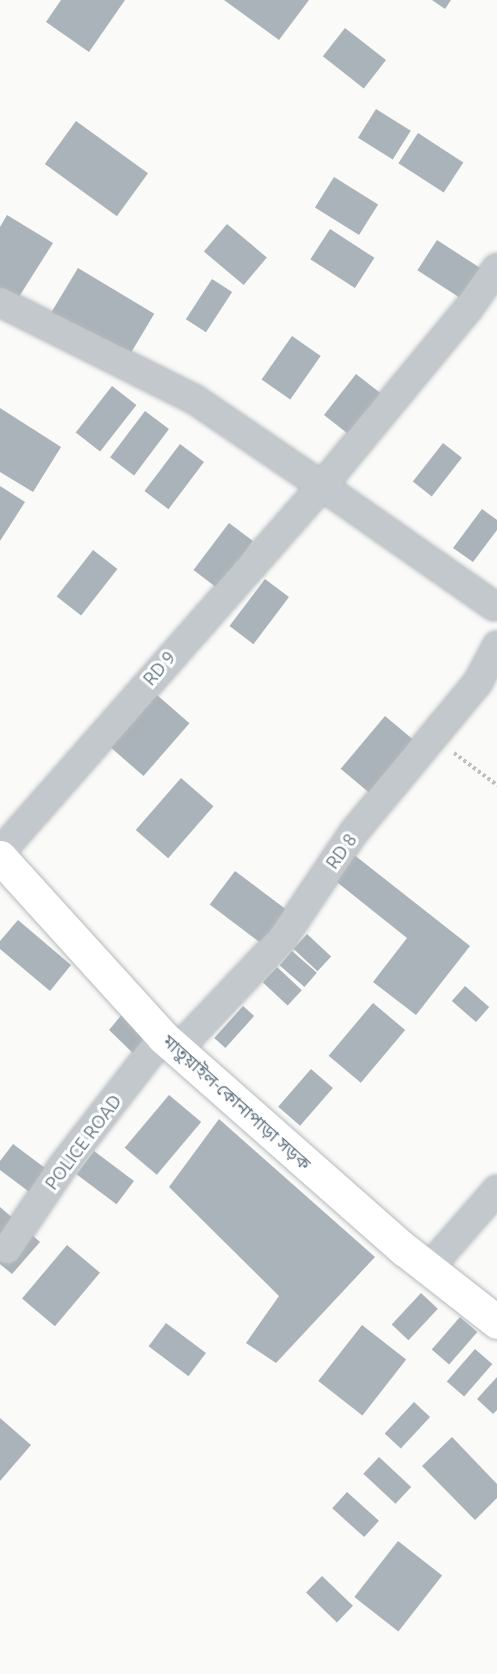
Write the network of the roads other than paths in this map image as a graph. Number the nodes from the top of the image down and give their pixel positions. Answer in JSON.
{"nodes":[{"id":1,"x":497,"y":268,"type":"edge"},
{"id":2,"x":0,"y":302,"type":"edge"},
{"id":3,"x":322,"y":486,"type":"junction"},
{"id":4,"x":496,"y":608,"type":"edge"},
{"id":5,"x":497,"y":646,"type":"edge"},
{"id":6,"x":0,"y":855,"type":"edge"},
{"id":7,"x":170,"y":1043,"type":"junction"},
{"id":8,"x":497,"y":1190,"type":"edge"},
{"id":9,"x":7,"y":1249,"type":"dead end"},
{"id":10,"x":428,"y":1269,"type":"junction"},
{"id":11,"x":497,"y":1322,"type":"edge"}],
"edges":[{"from":1,"to":3,"type":"street","name":"RD 9"},
{"from":2,"to":3,"type":"street"},
{"from":3,"to":4,"type":"street"},
{"from":3,"to":6,"type":"street","name":"RD 9"},
{"from":5,"to":7,"type":"street","name":"RD 8"},
{"from":6,"to":7,"type":"main road","name":"মাতুয়াইল-কোনাপাড়া সড়ক"},
{"from":7,"to":9,"type":"street","name":"POLICE ROAD"},
{"from":7,"to":10,"type":"main road","name":"মাতুয়াইল-কোনাপাড়া সড়ক"},
{"from":8,"to":10,"type":"street"},
{"from":10,"to":11,"type":"main road","name":"মাতুয়াইল-কোনাপাড়া সড়ক"}]}
